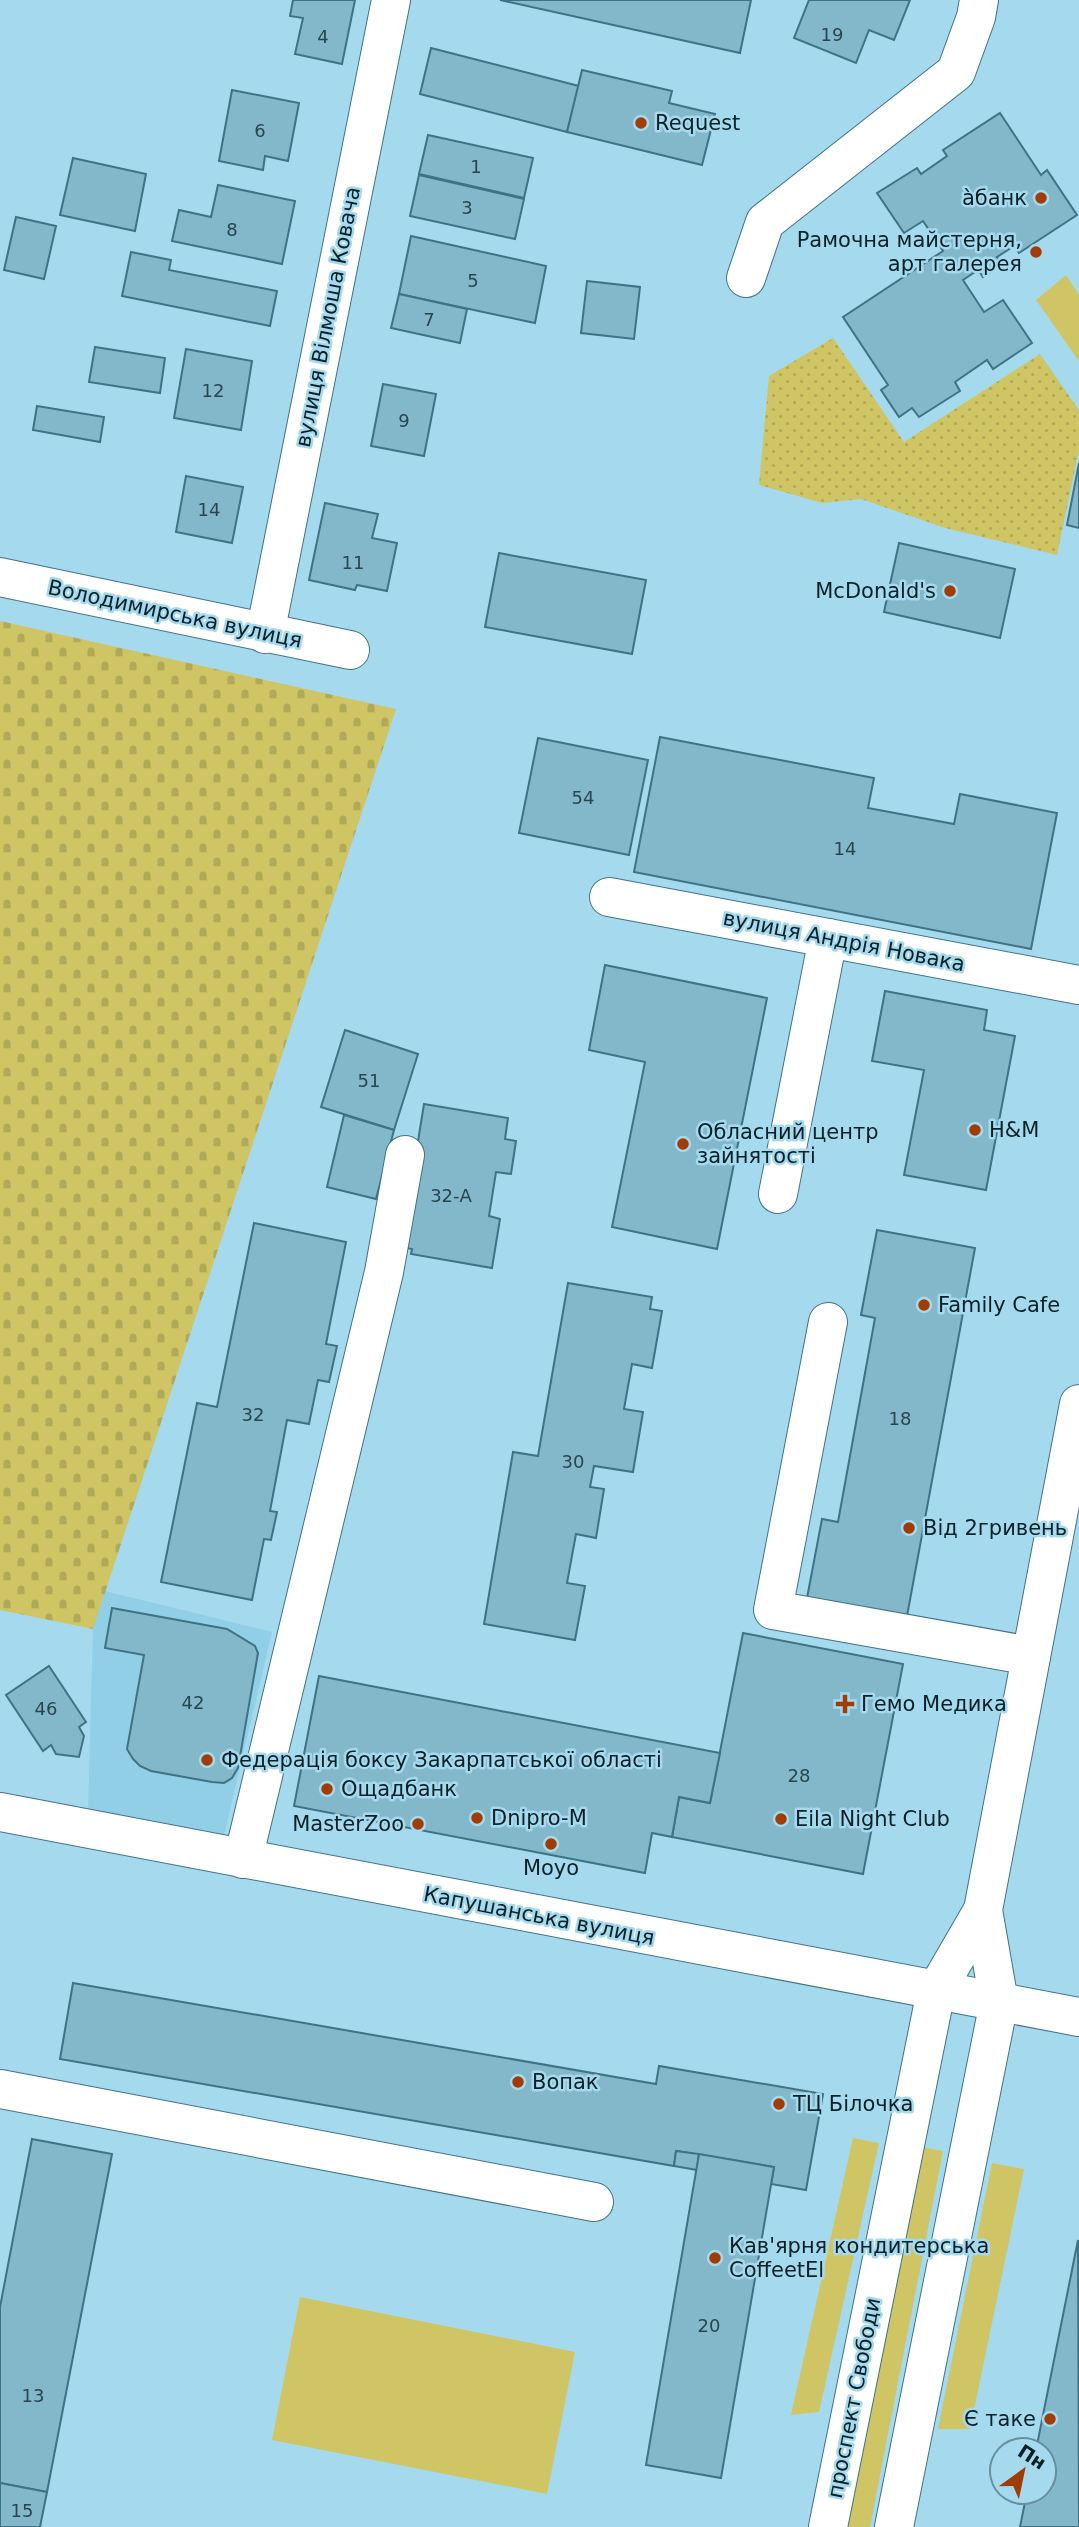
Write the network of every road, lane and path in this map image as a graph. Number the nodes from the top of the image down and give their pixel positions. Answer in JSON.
{"nodes":[{"id":1,"x":391,"y":0,"type":"edge"},
{"id":2,"x":979,"y":0,"type":"edge"},
{"id":3,"x":746,"y":278,"type":"dead end"},
{"id":4,"x":0,"y":577,"type":"edge"},
{"id":5,"x":265,"y":634,"type":"junction"},
{"id":6,"x":350,"y":650,"type":"dead end"},
{"id":7,"x":609,"y":897,"type":"dead end"},
{"id":8,"x":828,"y":938,"type":"junction"},
{"id":9,"x":1079,"y":985,"type":"edge"},
{"id":10,"x":405,"y":1155,"type":"dead end"},
{"id":11,"x":778,"y":1194,"type":"dead end"},
{"id":12,"x":828,"y":1322,"type":"dead end"},
{"id":13,"x":1079,"y":1404,"type":"edge"},
{"id":14,"x":1031,"y":1656,"type":"junction"},
{"id":15,"x":0,"y":1812,"type":"edge"},
{"id":16,"x":243,"y":1859,"type":"junction"},
{"id":17,"x":984,"y":1910,"type":"junction"},
{"id":18,"x":936,"y":1992,"type":"junction"},
{"id":19,"x":999,"y":2003,"type":"junction"},
{"id":20,"x":1079,"y":2017,"type":"edge"},
{"id":21,"x":0,"y":2089,"type":"edge"},
{"id":22,"x":594,"y":2202,"type":"dead end"},
{"id":23,"x":828,"y":2527,"type":"edge"},
{"id":24,"x":894,"y":2527,"type":"edge"}],
"edges":[{"from":1,"to":5,"type":"street","name":"вулиця Вілмоша Ковача"},
{"from":2,"to":3,"type":"street"},
{"from":4,"to":5,"type":"street","name":"Володимирська вулиця"},
{"from":5,"to":6,"type":"street","name":"Володимирська вулиця"},
{"from":7,"to":8,"type":"street","name":"вулиця Андрія Новака"},
{"from":8,"to":9,"type":"street","name":"вулиця Андрія Новака"},
{"from":8,"to":11,"type":"street"},
{"from":10,"to":16,"type":"street"},
{"from":12,"to":14,"type":"street"},
{"from":13,"to":14,"type":"street","name":"проспект Свободи"},
{"from":14,"to":17,"type":"street","name":"проспект Свободи"},
{"from":15,"to":16,"type":"street","name":"Капушанська вулиця"},
{"from":16,"to":18,"type":"street","name":"Капушанська вулиця"},
{"from":17,"to":18,"type":"street","name":"проспект Свободи"},
{"from":17,"to":19,"type":"street","name":"проспект Свободи"},
{"from":18,"to":19,"type":"street","name":"Капушанська вулиця"},
{"from":18,"to":23,"type":"street","name":"проспект Свободи"},
{"from":19,"to":20,"type":"street","name":"Капушанська вулиця"},
{"from":19,"to":24,"type":"street","name":"проспект Свободи"},
{"from":21,"to":22,"type":"street"}]}
